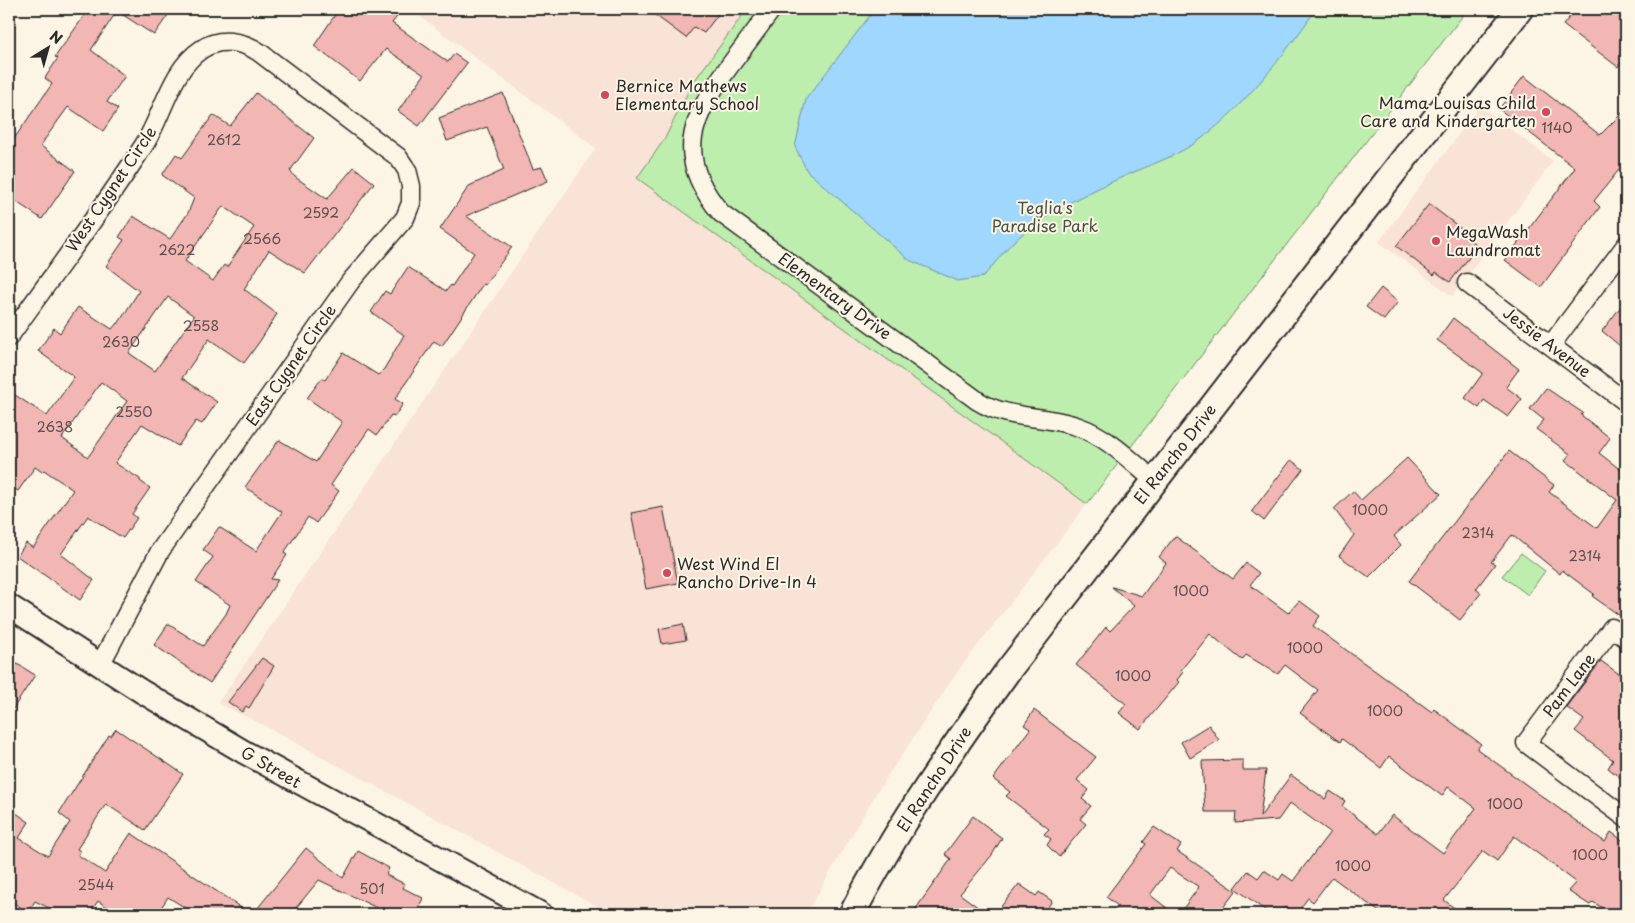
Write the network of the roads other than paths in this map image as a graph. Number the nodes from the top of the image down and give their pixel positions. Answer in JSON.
{"nodes":[{"id":1,"x":772,"y":9,"type":"edge"},
{"id":2,"x":1520,"y":9,"type":"edge"},
{"id":3,"x":315,"y":94,"type":"joint"},
{"id":4,"x":1626,"y":245,"type":"edge"},
{"id":5,"x":1467,"y":283,"type":"dead end"},
{"id":6,"x":9,"y":337,"type":"edge"},
{"id":7,"x":1551,"y":345,"type":"junction"},
{"id":8,"x":1626,"y":402,"type":"edge"},
{"id":9,"x":1155,"y":480,"type":"junction"},
{"id":10,"x":9,"y":606,"type":"edge"},
{"id":11,"x":1619,"y":633,"type":"edge"},
{"id":12,"x":100,"y":666,"type":"junction"},
{"id":13,"x":1626,"y":818,"type":"edge"},
{"id":14,"x":542,"y":914,"type":"edge"},
{"id":15,"x":852,"y":914,"type":"edge"}],
"edges":[{"from":1,"to":9,"type":"street","name":"Elementary Drive"},
{"from":2,"to":9,"type":"main road","name":"El Rancho Drive"},
{"from":3,"to":6,"type":"street","name":"West Cygnet Circle"},
{"from":3,"to":12,"type":"street","name":"East Cygnet Circle"},
{"from":4,"to":7,"type":"street"},
{"from":5,"to":7,"type":"street","name":"Jessie Avenue"},
{"from":7,"to":8,"type":"street","name":"Jessie Avenue"},
{"from":9,"to":15,"type":"main road","name":"El Rancho Drive"},
{"from":10,"to":12,"type":"street","name":"G Street"},
{"from":11,"to":13,"type":"street","name":"Pam Lane"},
{"from":12,"to":14,"type":"street","name":"G Street"}]}
